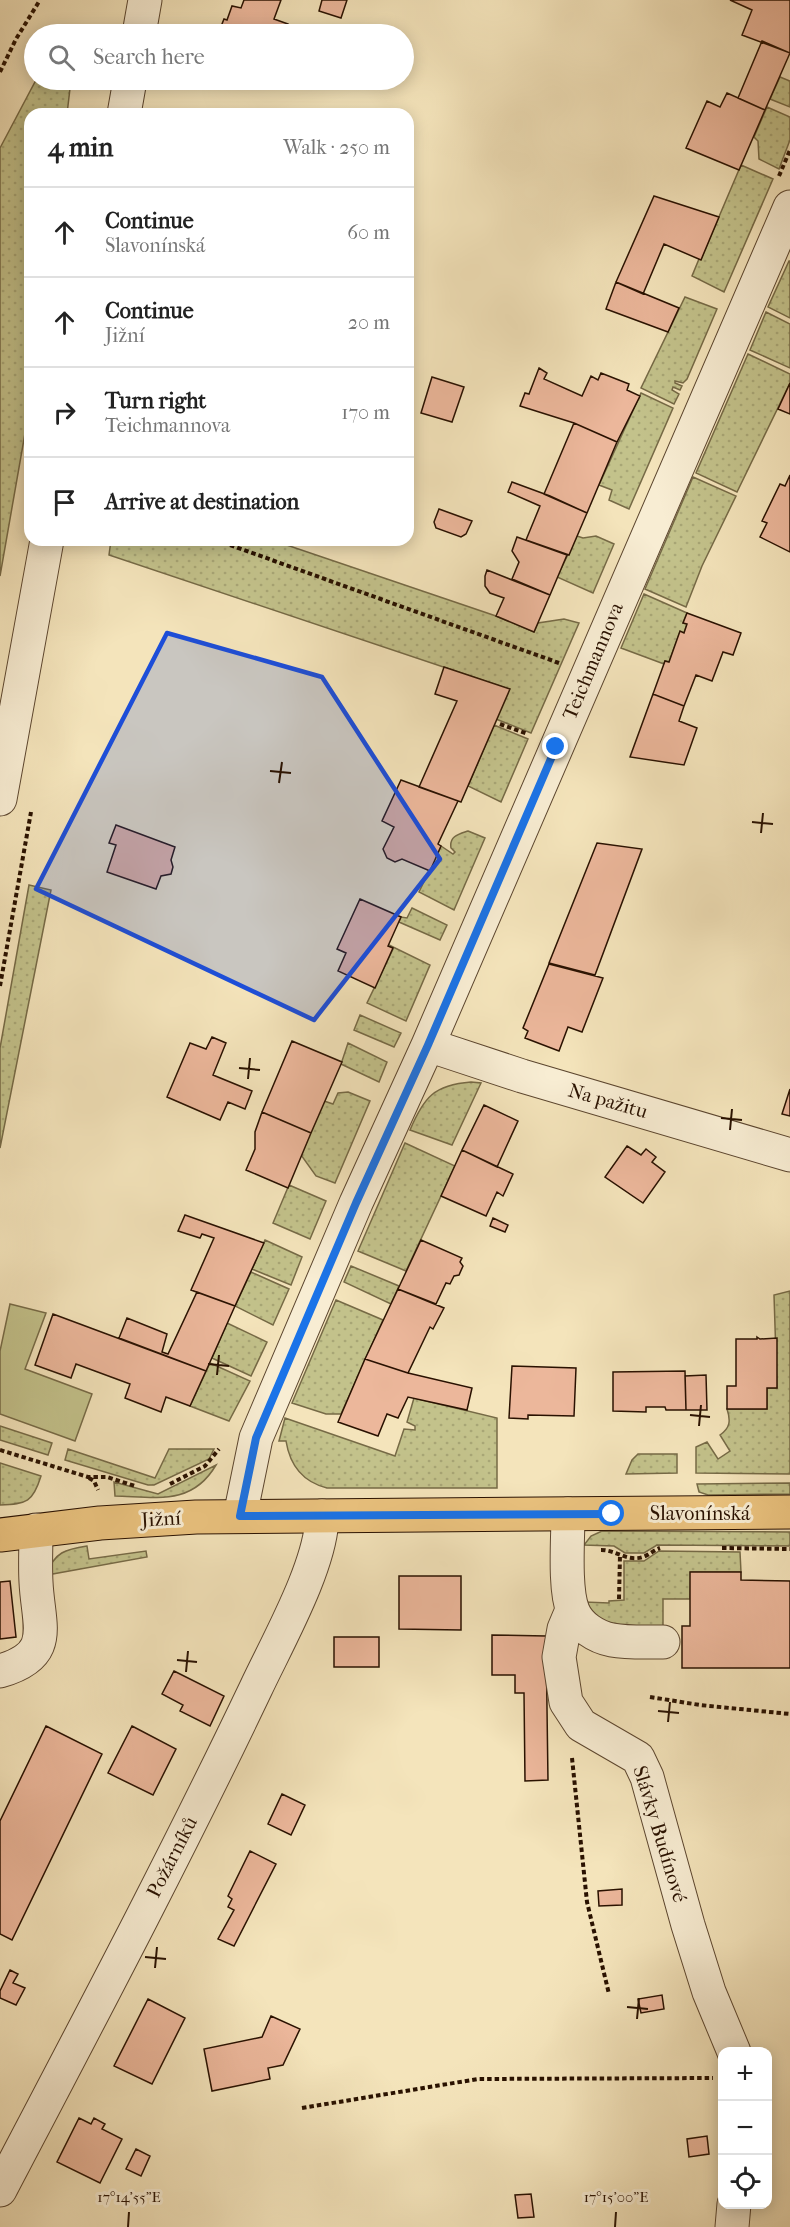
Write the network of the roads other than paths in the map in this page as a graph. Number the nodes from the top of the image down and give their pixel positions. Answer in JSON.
{"nodes":[{"id":1,"x":145,"y":0,"type":"edge"},
{"id":2,"x":141,"y":24,"type":"edge"},
{"id":3,"x":128,"y":90,"type":"edge"},
{"id":4,"x":125,"y":108,"type":"edge"},
{"id":5,"x":790,"y":207,"type":"edge"},
{"id":6,"x":46,"y":546,"type":"edge"},
{"id":7,"x":0,"y":799,"type":"edge"},
{"id":8,"x":428,"y":1045,"type":"junction"},
{"id":9,"x":790,"y":1155,"type":"edge"},
{"id":10,"x":790,"y":1512,"type":"edge"},
{"id":11,"x":568,"y":1514,"type":"junction"},
{"id":12,"x":240,"y":1516,"type":"junction"},
{"id":13,"x":322,"y":1516,"type":"junction"},
{"id":14,"x":36,"y":1530,"type":"junction"},
{"id":15,"x":0,"y":1535,"type":"edge"},
{"id":16,"x":572,"y":1610,"type":"junction"},
{"id":17,"x":663,"y":1642,"type":"dead end"},
{"id":18,"x":0,"y":1671,"type":"edge"},
{"id":19,"x":732,"y":2047,"type":"edge"},
{"id":20,"x":0,"y":2190,"type":"edge"},
{"id":21,"x":734,"y":2209,"type":"edge"},
{"id":22,"x":732,"y":2227,"type":"edge"}],
"edges":[{"from":1,"to":2,"type":"street"},
{"from":3,"to":4,"type":"street"},
{"from":5,"to":8,"type":"street","name":"Teichmannova"},
{"from":6,"to":7,"type":"street"},
{"from":8,"to":9,"type":"street","name":"Na pažitu"},
{"from":8,"to":12,"type":"street","name":"Teichmannova"},
{"from":10,"to":11,"type":"main road","name":"Slavonínská"},
{"from":11,"to":13,"type":"main road","name":"Slavonínská"},
{"from":11,"to":16,"type":"street"},
{"from":12,"to":13,"type":"main road","name":"Jižní"},
{"from":12,"to":14,"type":"main road","name":"Jižní"},
{"from":13,"to":20,"type":"street","name":"Požárníků"},
{"from":14,"to":15,"type":"main road","name":"Jižní"},
{"from":14,"to":18,"type":"street"},
{"from":16,"to":17,"type":"street"},
{"from":16,"to":19,"type":"street","name":"Slávky Budínové"},
{"from":21,"to":22,"type":"street"}]}
